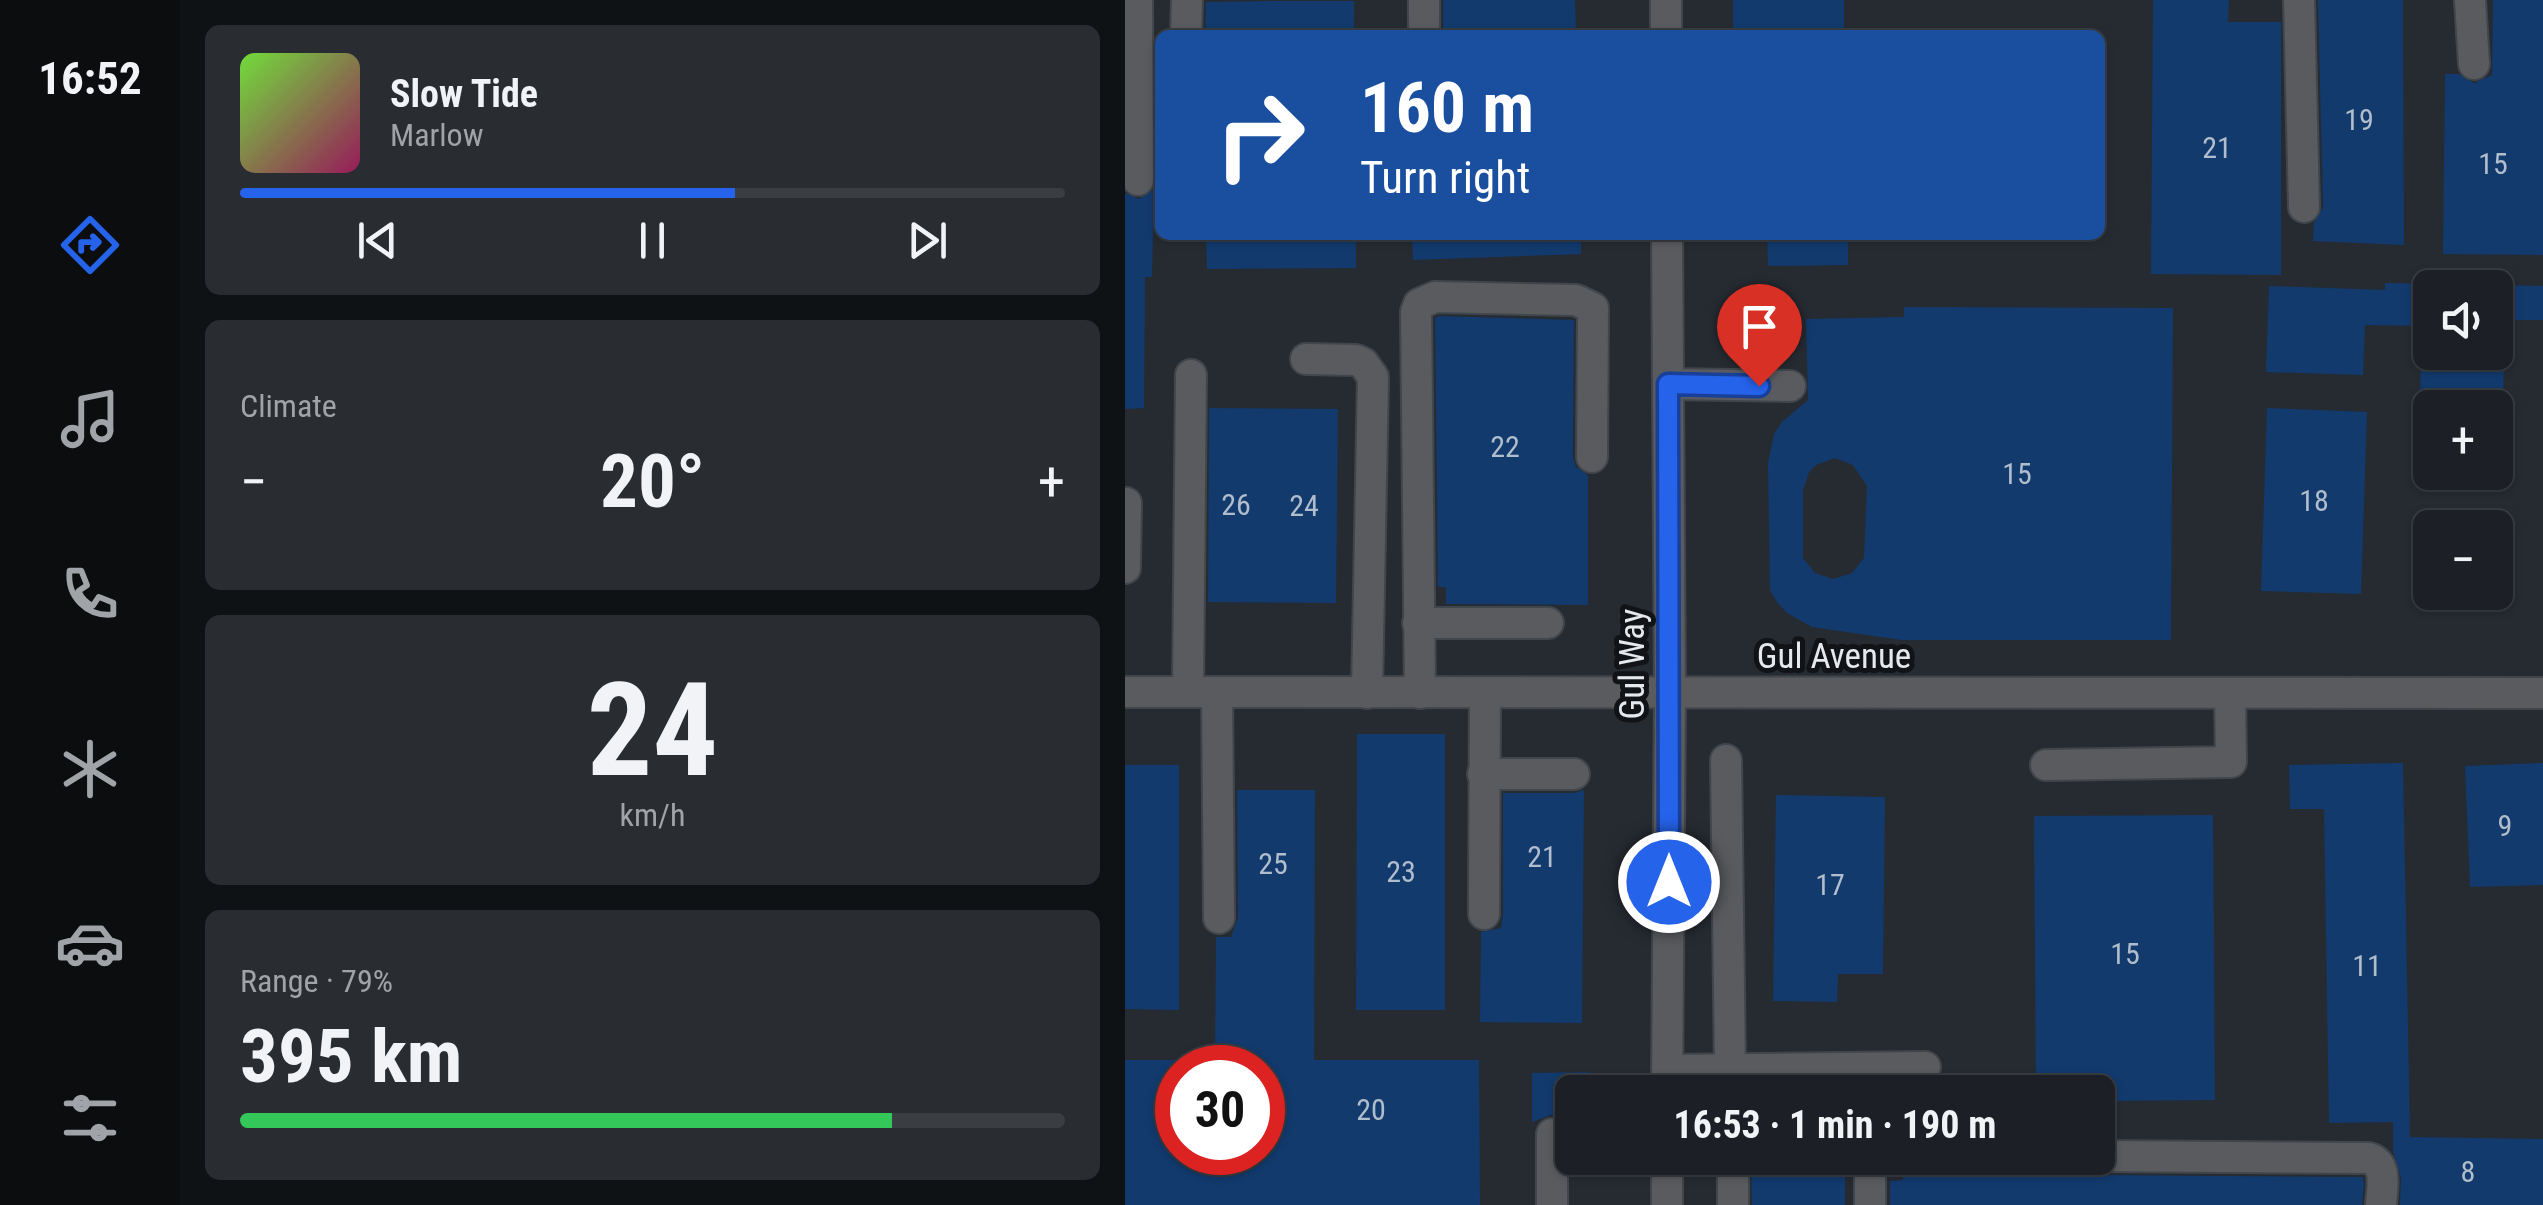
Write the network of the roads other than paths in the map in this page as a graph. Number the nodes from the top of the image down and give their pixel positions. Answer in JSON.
{"nodes":[{"id":1,"x":1137,"y":0,"type":"edge"},
{"id":2,"x":1187,"y":0,"type":"edge"},
{"id":3,"x":1424,"y":0,"type":"edge"},
{"id":4,"x":1666,"y":0,"type":"edge"},
{"id":5,"x":2299,"y":0,"type":"edge"},
{"id":6,"x":2470,"y":0,"type":"edge"},
{"id":7,"x":1186,"y":30,"type":"edge"},
{"id":8,"x":1425,"y":30,"type":"edge"},
{"id":9,"x":1666,"y":30,"type":"edge"},
{"id":10,"x":2474,"y":64,"type":"dead end"},
{"id":11,"x":1138,"y":180,"type":"dead end"},
{"id":12,"x":2304,"y":206,"type":"dead end"},
{"id":13,"x":1667,"y":240,"type":"edge"},
{"id":14,"x":1306,"y":359,"type":"dead end"},
{"id":15,"x":1191,"y":375,"type":"dead end"},
{"id":16,"x":1668,"y":384,"type":"junction"},
{"id":17,"x":1790,"y":386,"type":"dead end"},
{"id":18,"x":1592,"y":457,"type":"dead end"},
{"id":19,"x":1126,"y":503,"type":"edge"},
{"id":20,"x":1125,"y":568,"type":"edge"},
{"id":21,"x":1418,"y":623,"type":"junction"},
{"id":22,"x":1548,"y":623,"type":"dead end"},
{"id":23,"x":1125,"y":692,"type":"edge"},
{"id":24,"x":1203,"y":692,"type":"junction"},
{"id":25,"x":1367,"y":693,"type":"junction"},
{"id":26,"x":1419,"y":693,"type":"junction"},
{"id":27,"x":2543,"y":693,"type":"edge"},
{"id":28,"x":1485,"y":694,"type":"junction"},
{"id":29,"x":1670,"y":694,"type":"junction"},
{"id":30,"x":2230,"y":694,"type":"junction"},
{"id":31,"x":1725,"y":760,"type":"dead end"},
{"id":32,"x":2046,"y":764,"type":"dead end"},
{"id":33,"x":1483,"y":774,"type":"junction"},
{"id":34,"x":1574,"y":774,"type":"dead end"},
{"id":35,"x":1484,"y":914,"type":"dead end"},
{"id":36,"x":1219,"y":918,"type":"dead end"},
{"id":37,"x":1925,"y":1068,"type":"dead end"},
{"id":38,"x":1731,"y":1069,"type":"junction"},
{"id":39,"x":1667,"y":1075,"type":"edge"},
{"id":40,"x":1699,"y":1075,"type":"edge"},
{"id":41,"x":1551,"y":1134,"type":"dead end"},
{"id":42,"x":2115,"y":1156,"type":"edge"},
{"id":43,"x":1667,"y":1175,"type":"edge"},
{"id":44,"x":1733,"y":1175,"type":"edge"},
{"id":45,"x":1870,"y":1175,"type":"edge"},
{"id":46,"x":1552,"y":1205,"type":"edge"},
{"id":47,"x":1667,"y":1205,"type":"edge"},
{"id":48,"x":1733,"y":1205,"type":"edge"},
{"id":49,"x":1870,"y":1205,"type":"edge"},
{"id":50,"x":2381,"y":1205,"type":"edge"}],
"edges":[{"from":1,"to":11,"type":"street"},
{"from":2,"to":7,"type":"street"},
{"from":3,"to":8,"type":"street"},
{"from":4,"to":9,"type":"street"},
{"from":5,"to":12,"type":"street"},
{"from":6,"to":10,"type":"street"},
{"from":13,"to":16,"type":"street","name":"Gul Way"},
{"from":14,"to":25,"type":"street"},
{"from":15,"to":24,"type":"street"},
{"from":16,"to":17,"type":"street"},
{"from":16,"to":29,"type":"street","name":"Gul Way"},
{"from":18,"to":21,"type":"street"},
{"from":19,"to":20,"type":"street"},
{"from":21,"to":22,"type":"street"},
{"from":21,"to":26,"type":"street"},
{"from":23,"to":24,"type":"street","name":"Gul Avenue"},
{"from":24,"to":25,"type":"street","name":"Gul Avenue"},
{"from":24,"to":36,"type":"street"},
{"from":25,"to":26,"type":"street","name":"Gul Avenue"},
{"from":26,"to":28,"type":"street","name":"Gul Avenue"},
{"from":27,"to":30,"type":"street","name":"Gul Avenue"},
{"from":28,"to":29,"type":"street","name":"Gul Avenue"},
{"from":28,"to":33,"type":"street"},
{"from":29,"to":30,"type":"street","name":"Gul Avenue"},
{"from":29,"to":39,"type":"street","name":"Gul Way"},
{"from":30,"to":32,"type":"street"},
{"from":31,"to":38,"type":"street"},
{"from":33,"to":34,"type":"street"},
{"from":33,"to":35,"type":"street"},
{"from":37,"to":38,"type":"street"},
{"from":38,"to":40,"type":"street"},
{"from":41,"to":46,"type":"street"},
{"from":42,"to":50,"type":"street"},
{"from":43,"to":47,"type":"street"},
{"from":44,"to":48,"type":"street"},
{"from":45,"to":49,"type":"street"}]}
